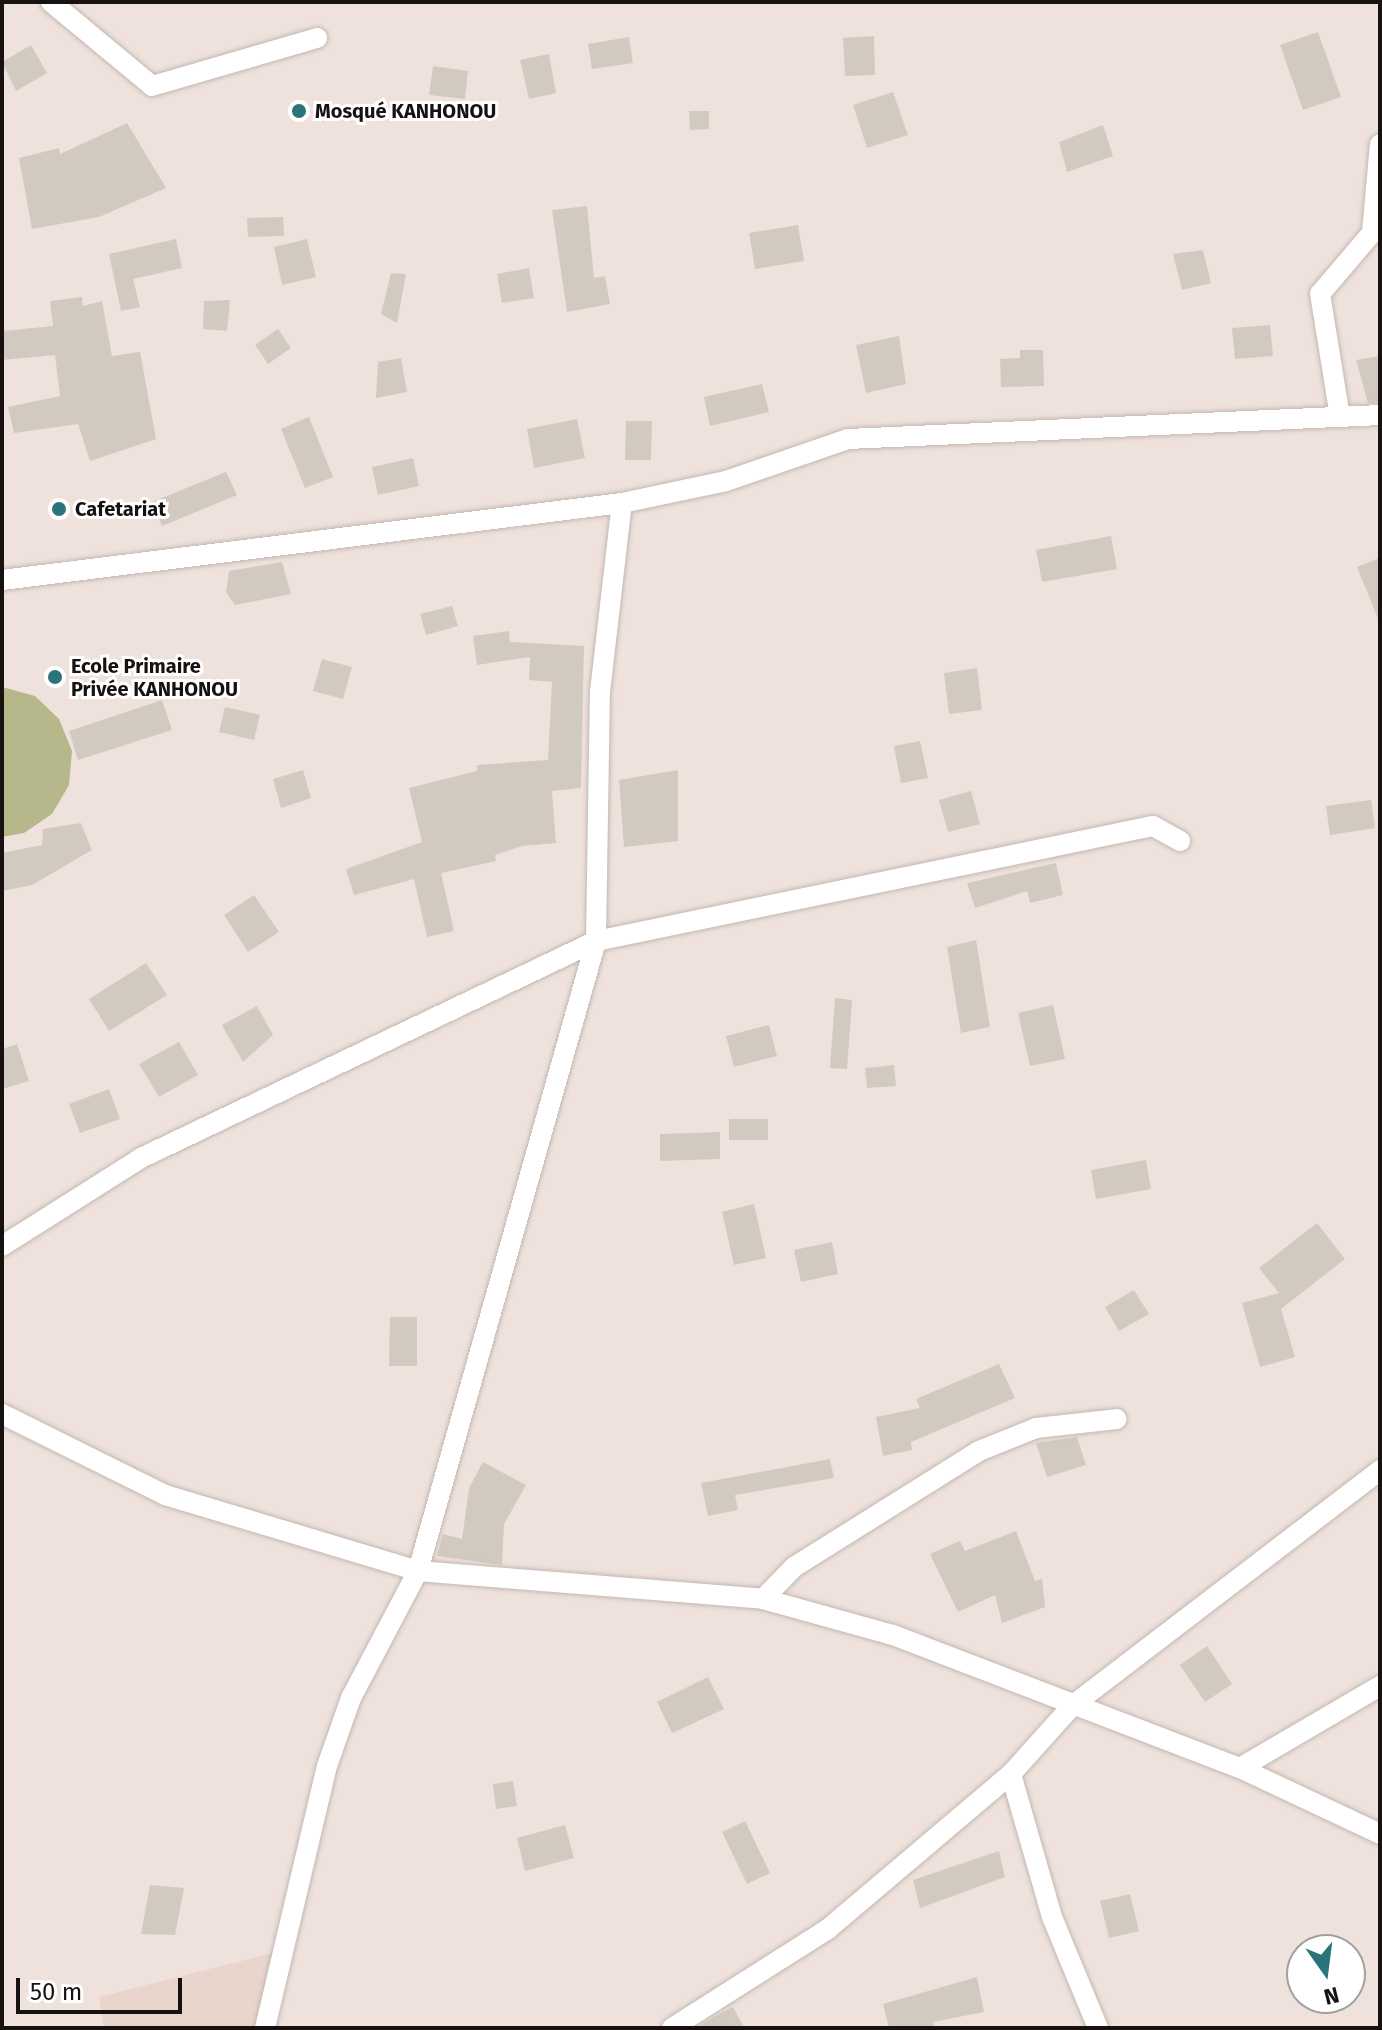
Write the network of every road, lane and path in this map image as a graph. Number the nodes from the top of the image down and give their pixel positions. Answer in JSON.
{"nodes":[{"id":1,"x":51,"y":2,"type":"edge"},
{"id":2,"x":317,"y":38,"type":"dead end"},
{"id":3,"x":1380,"y":144,"type":"edge"},
{"id":4,"x":1380,"y":415,"type":"edge"},
{"id":5,"x":1340,"y":417,"type":"junction"},
{"id":6,"x":622,"y":503,"type":"junction"},
{"id":7,"x":2,"y":580,"type":"edge"},
{"id":8,"x":1180,"y":841,"type":"dead end"},
{"id":9,"x":596,"y":941,"type":"junction"},
{"id":10,"x":2,"y":1246,"type":"edge"},
{"id":11,"x":2,"y":1414,"type":"edge"},
{"id":12,"x":1117,"y":1419,"type":"dead end"},
{"id":13,"x":1380,"y":1470,"type":"edge"},
{"id":14,"x":418,"y":1571,"type":"junction"},
{"id":15,"x":763,"y":1599,"type":"junction"},
{"id":16,"x":1380,"y":1686,"type":"edge"},
{"id":17,"x":1073,"y":1705,"type":"junction"},
{"id":18,"x":1240,"y":1768,"type":"junction"},
{"id":19,"x":1011,"y":1774,"type":"junction"},
{"id":20,"x":1380,"y":1834,"type":"edge"},
{"id":21,"x":265,"y":2028,"type":"edge"},
{"id":22,"x":672,"y":2028,"type":"edge"},
{"id":23,"x":1098,"y":2028,"type":"edge"}],
"edges":[{"from":1,"to":2,"type":"street"},
{"from":3,"to":5,"type":"street"},
{"from":4,"to":5,"type":"street"},
{"from":5,"to":6,"type":"street"},
{"from":6,"to":7,"type":"street"},
{"from":6,"to":9,"type":"street"},
{"from":8,"to":9,"type":"street"},
{"from":9,"to":10,"type":"street"},
{"from":9,"to":14,"type":"street"},
{"from":11,"to":14,"type":"street"},
{"from":12,"to":15,"type":"street"},
{"from":13,"to":17,"type":"street"},
{"from":14,"to":15,"type":"street"},
{"from":14,"to":21,"type":"street"},
{"from":15,"to":17,"type":"street"},
{"from":16,"to":18,"type":"street"},
{"from":17,"to":18,"type":"street"},
{"from":17,"to":19,"type":"street"},
{"from":18,"to":20,"type":"street"},
{"from":19,"to":22,"type":"street"},
{"from":19,"to":23,"type":"street"}]}
